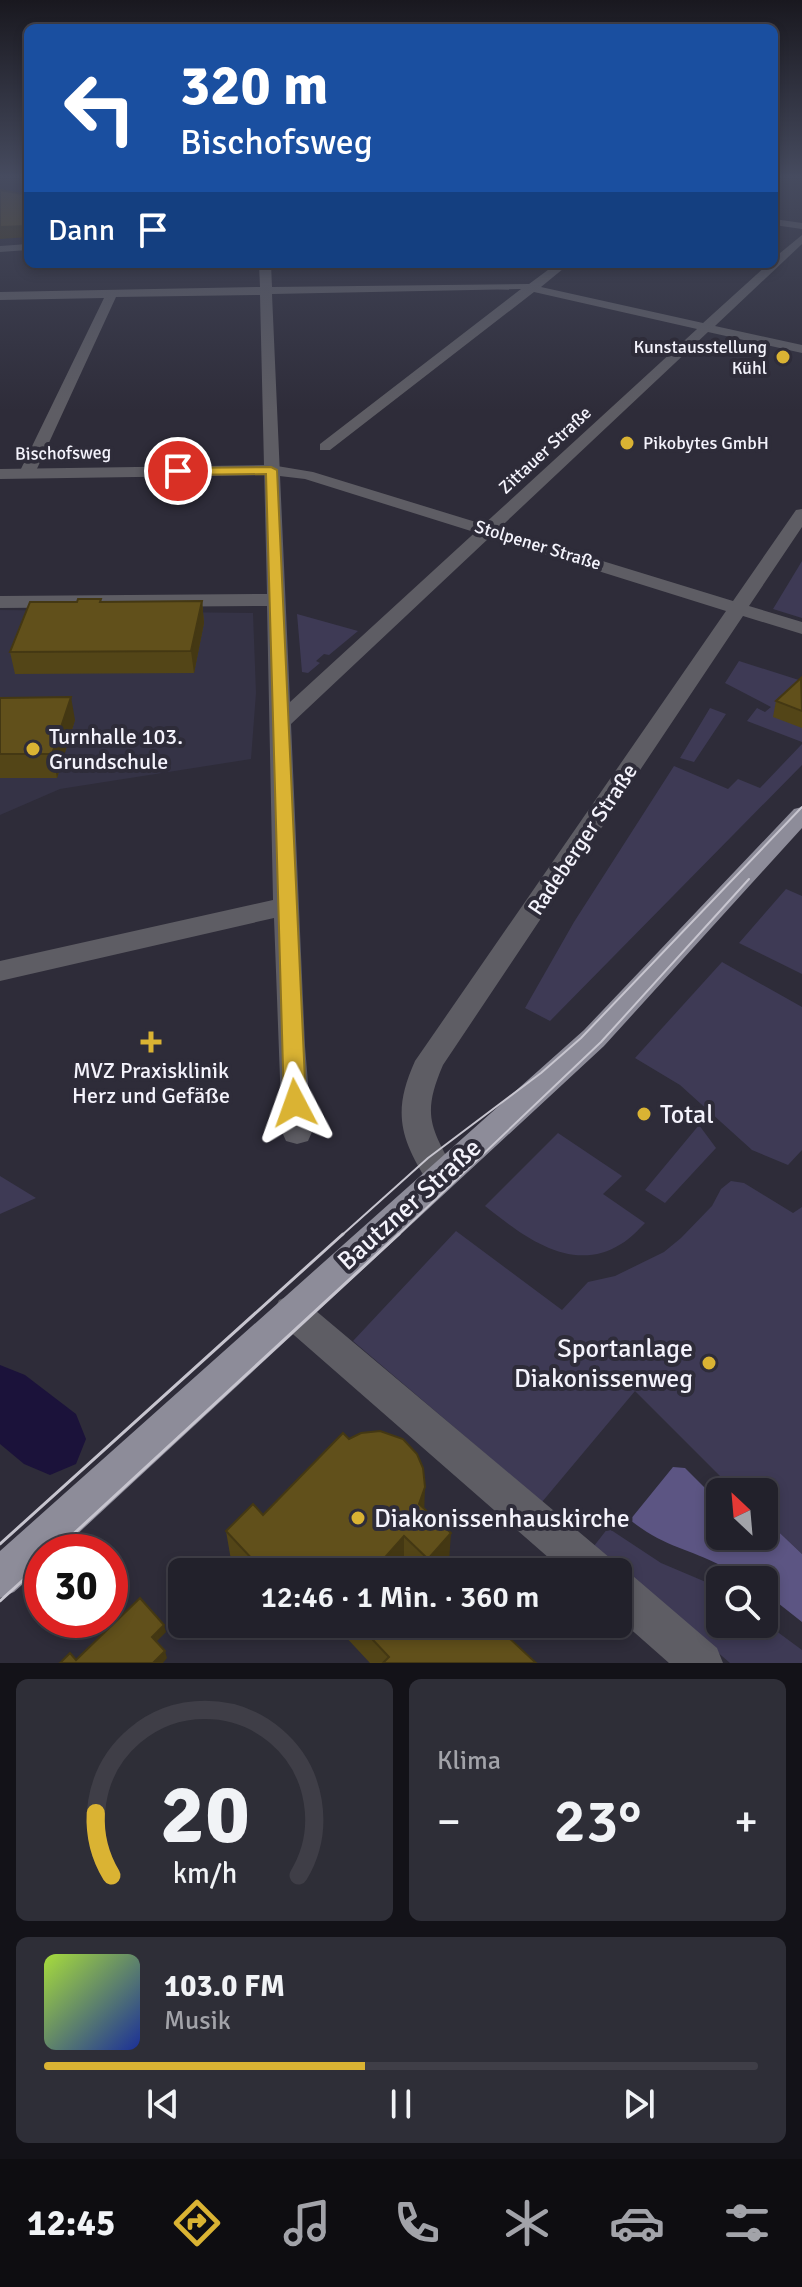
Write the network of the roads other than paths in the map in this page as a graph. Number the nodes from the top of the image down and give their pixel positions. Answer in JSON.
{"nodes":[{"id":1,"x":265,"y":268,"type":"edge"},
{"id":2,"x":558,"y":268,"type":"edge"},
{"id":3,"x":770,"y":268,"type":"edge"},
{"id":4,"x":533,"y":288,"type":"junction"},
{"id":5,"x":265,"y":290,"type":"junction"},
{"id":6,"x":112,"y":293,"type":"junction"},
{"id":7,"x":0,"y":296,"type":"edge"},
{"id":8,"x":706,"y":327,"type":"junction"},
{"id":9,"x":802,"y":349,"type":"edge"},
{"id":10,"x":325,"y":447,"type":"dead end"},
{"id":11,"x":271,"y":470,"type":"junction"},
{"id":12,"x":27,"y":473,"type":"junction"},
{"id":13,"x":0,"y":474,"type":"edge"},
{"id":14,"x":802,"y":514,"type":"edge"},
{"id":15,"x":488,"y":530,"type":"junction"},
{"id":16,"x":275,"y":600,"type":"junction"},
{"id":17,"x":0,"y":602,"type":"edge"},
{"id":18,"x":739,"y":607,"type":"junction"},
{"id":19,"x":802,"y":628,"type":"edge"},
{"id":20,"x":280,"y":723,"type":"junction"},
{"id":21,"x":802,"y":814,"type":"edge"},
{"id":22,"x":287,"y":906,"type":"junction"},
{"id":23,"x":0,"y":971,"type":"edge"},
{"id":24,"x":297,"y":1132,"type":"dead end"},
{"id":25,"x":440,"y":1175,"type":"junction"},
{"id":26,"x":291,"y":1311,"type":"junction"},
{"id":27,"x":580,"y":1558,"type":"edge"},
{"id":28,"x":0,"y":1578,"type":"edge"},
{"id":29,"x":632,"y":1603,"type":"edge"},
{"id":30,"x":702,"y":1663,"type":"edge"}],
"edges":[{"from":1,"to":5,"type":"street"},
{"from":2,"to":4,"type":"street"},
{"from":3,"to":8,"type":"street","name":"Zittauer Straße"},
{"from":4,"to":5,"type":"street"},
{"from":4,"to":8,"type":"street"},
{"from":4,"to":10,"type":"street"},
{"from":5,"to":6,"type":"street"},
{"from":5,"to":11,"type":"street"},
{"from":6,"to":7,"type":"street"},
{"from":6,"to":12,"type":"street"},
{"from":8,"to":9,"type":"street"},
{"from":8,"to":15,"type":"street","name":"Zittauer Straße"},
{"from":11,"to":12,"type":"street","name":"Bischofsweg"},
{"from":11,"to":15,"type":"street","name":"Stolpener Straße"},
{"from":11,"to":16,"type":"street"},
{"from":12,"to":13,"type":"street","name":"Bischofsweg"},
{"from":14,"to":18,"type":"street","name":"Radeberger Straße"},
{"from":15,"to":18,"type":"street","name":"Stolpener Straße"},
{"from":15,"to":20,"type":"street","name":"Zittauer Straße"},
{"from":16,"to":17,"type":"street"},
{"from":16,"to":20,"type":"street"},
{"from":18,"to":19,"type":"street","name":"Stolpener Straße"},
{"from":18,"to":25,"type":"street","name":"Radeberger Straße"},
{"from":20,"to":22,"type":"street"},
{"from":21,"to":25,"type":"main road","name":"Bautzner Straße"},
{"from":22,"to":23,"type":"street"},
{"from":22,"to":24,"type":"street"},
{"from":25,"to":26,"type":"main road","name":"Bautzner Straße"},
{"from":26,"to":27,"type":"street"},
{"from":26,"to":28,"type":"main road","name":"Bautzner Straße"},
{"from":29,"to":30,"type":"street"}]}
